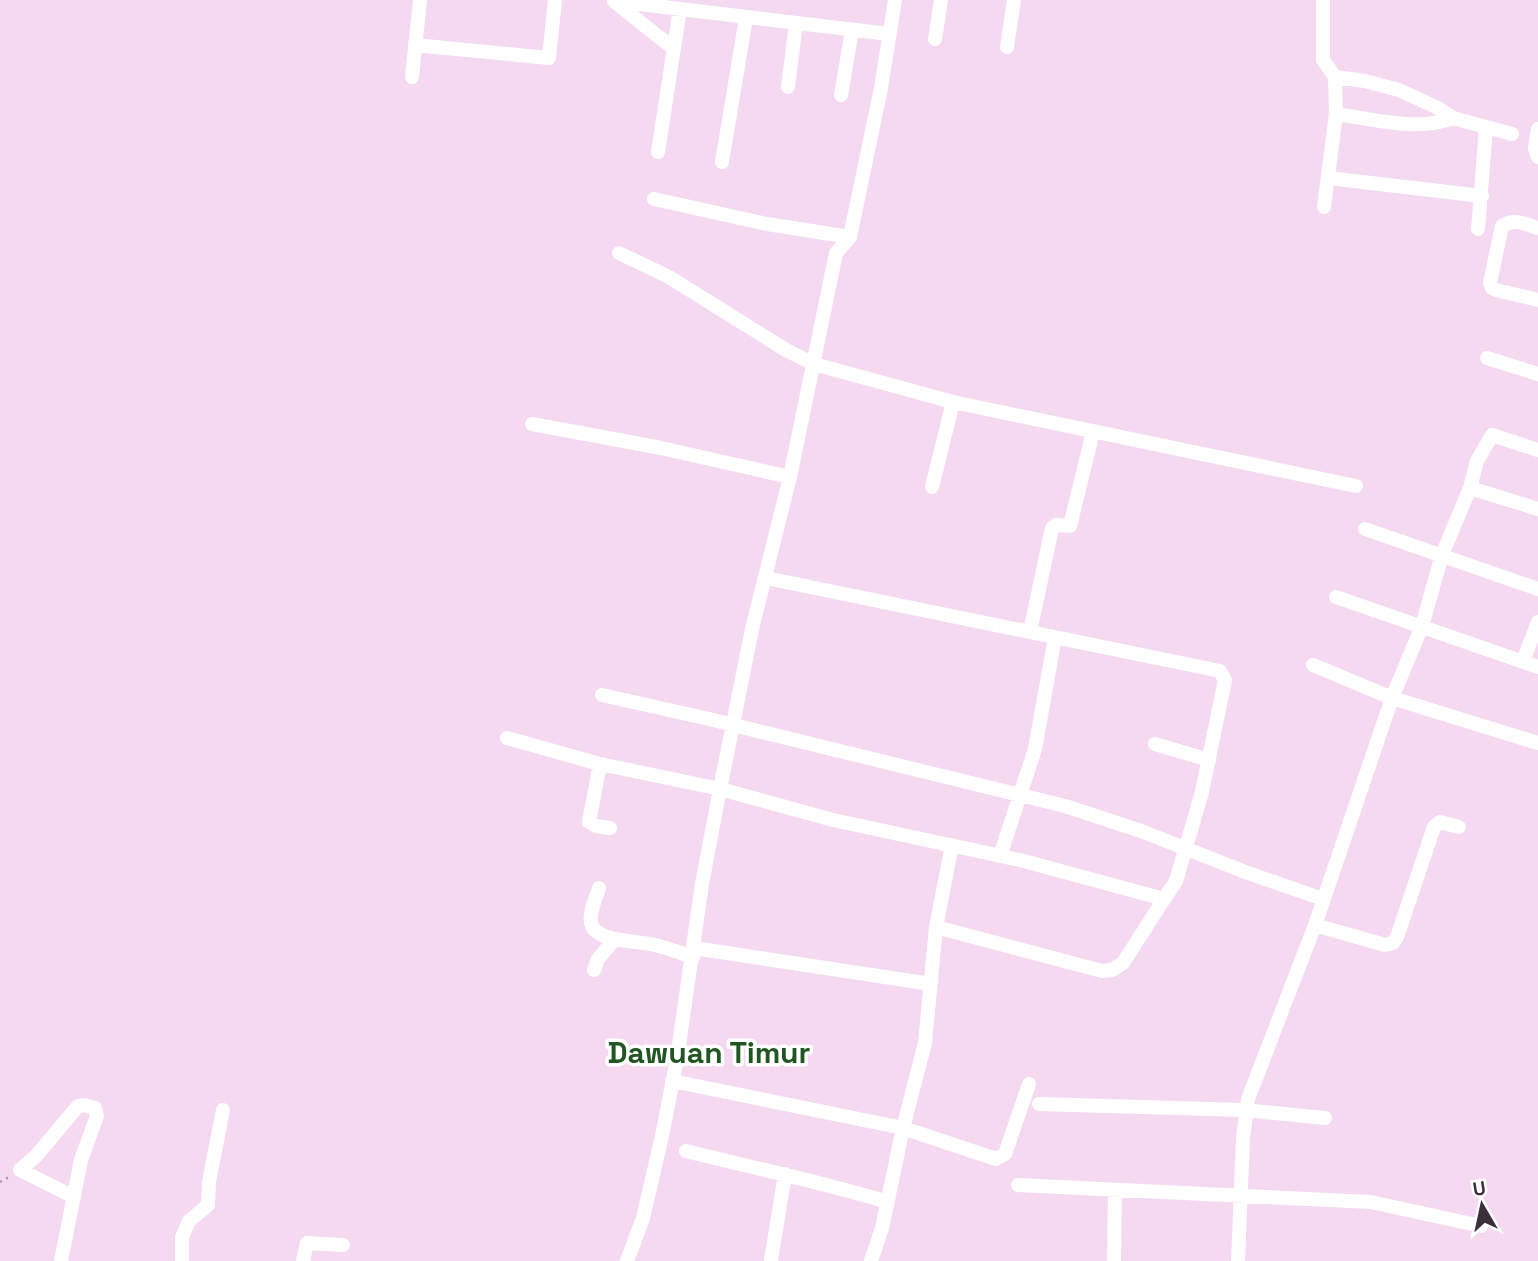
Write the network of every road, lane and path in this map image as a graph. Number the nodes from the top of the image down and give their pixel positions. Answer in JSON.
{"nodes":[{"id":1,"x":420,"y":0,"type":"edge"},
{"id":2,"x":555,"y":0,"type":"edge"},
{"id":3,"x":894,"y":0,"type":"edge"},
{"id":4,"x":941,"y":0,"type":"edge"},
{"id":5,"x":1014,"y":0,"type":"edge"},
{"id":6,"x":1323,"y":0,"type":"edge"},
{"id":7,"x":680,"y":9,"type":"junction"},
{"id":8,"x":746,"y":18,"type":"junction"},
{"id":9,"x":796,"y":23,"type":"junction"},
{"id":10,"x":852,"y":30,"type":"junction"},
{"id":11,"x":889,"y":34,"type":"junction"},
{"id":12,"x":935,"y":39,"type":"dead end"},
{"id":13,"x":415,"y":45,"type":"junction"},
{"id":14,"x":1007,"y":47,"type":"dead end"},
{"id":15,"x":674,"y":49,"type":"junction"},
{"id":16,"x":412,"y":77,"type":"dead end"},
{"id":17,"x":1335,"y":77,"type":"junction"},
{"id":18,"x":788,"y":87,"type":"dead end"},
{"id":19,"x":841,"y":95,"type":"dead end"},
{"id":20,"x":1336,"y":114,"type":"junction"},
{"id":21,"x":1453,"y":118,"type":"junction"},
{"id":22,"x":1486,"y":128,"type":"junction"},
{"id":23,"x":1538,"y":129,"type":"edge"},
{"id":24,"x":1512,"y":134,"type":"dead end"},
{"id":25,"x":658,"y":152,"type":"dead end"},
{"id":26,"x":1538,"y":157,"type":"edge"},
{"id":27,"x":722,"y":162,"type":"dead end"},
{"id":28,"x":1328,"y":178,"type":"junction"},
{"id":29,"x":1482,"y":196,"type":"junction"},
{"id":30,"x":654,"y":199,"type":"dead end"},
{"id":31,"x":1324,"y":207,"type":"dead end"},
{"id":32,"x":1538,"y":228,"type":"edge"},
{"id":33,"x":1478,"y":229,"type":"dead end"},
{"id":34,"x":850,"y":237,"type":"junction"},
{"id":35,"x":619,"y":253,"type":"dead end"},
{"id":36,"x":1538,"y":300,"type":"edge"},
{"id":37,"x":1487,"y":358,"type":"dead end"},
{"id":38,"x":814,"y":364,"type":"junction"},
{"id":39,"x":1538,"y":374,"type":"edge"},
{"id":40,"x":953,"y":402,"type":"junction"},
{"id":41,"x":532,"y":424,"type":"dead end"},
{"id":42,"x":1093,"y":432,"type":"junction"},
{"id":43,"x":1538,"y":450,"type":"edge"},
{"id":44,"x":790,"y":477,"type":"junction"},
{"id":45,"x":932,"y":486,"type":"dead end"},
{"id":46,"x":1356,"y":486,"type":"dead end"},
{"id":47,"x":1470,"y":488,"type":"junction"},
{"id":48,"x":1538,"y":509,"type":"edge"},
{"id":49,"x":1365,"y":529,"type":"dead end"},
{"id":50,"x":1442,"y":555,"type":"junction"},
{"id":51,"x":766,"y":578,"type":"junction"},
{"id":52,"x":1538,"y":589,"type":"edge"},
{"id":53,"x":1336,"y":597,"type":"dead end"},
{"id":54,"x":1538,"y":622,"type":"edge"},
{"id":55,"x":1422,"y":626,"type":"junction"},
{"id":56,"x":1030,"y":632,"type":"junction"},
{"id":57,"x":1055,"y":637,"type":"junction"},
{"id":58,"x":1523,"y":661,"type":"junction"},
{"id":59,"x":1313,"y":665,"type":"dead end"},
{"id":60,"x":1538,"y":667,"type":"edge"},
{"id":61,"x":602,"y":695,"type":"dead end"},
{"id":62,"x":1392,"y":698,"type":"junction"},
{"id":63,"x":733,"y":724,"type":"junction"},
{"id":64,"x":508,"y":738,"type":"dead end"},
{"id":65,"x":1538,"y":743,"type":"edge"},
{"id":66,"x":1155,"y":744,"type":"dead end"},
{"id":67,"x":1209,"y":760,"type":"junction"},
{"id":68,"x":600,"y":764,"type":"junction"},
{"id":69,"x":720,"y":789,"type":"junction"},
{"id":70,"x":1022,"y":794,"type":"junction"},
{"id":71,"x":1459,"y":827,"type":"dead end"},
{"id":72,"x":610,"y":828,"type":"dead end"},
{"id":73,"x":951,"y":845,"type":"junction"},
{"id":74,"x":1186,"y":848,"type":"junction"},
{"id":75,"x":1000,"y":856,"type":"junction"},
{"id":76,"x":599,"y":888,"type":"dead end"},
{"id":77,"x":1164,"y":899,"type":"junction"},
{"id":78,"x":1323,"y":899,"type":"junction"},
{"id":79,"x":1315,"y":925,"type":"junction"},
{"id":80,"x":936,"y":927,"type":"junction"},
{"id":81,"x":615,"y":939,"type":"junction"},
{"id":82,"x":694,"y":952,"type":"junction"},
{"id":83,"x":594,"y":970,"type":"dead end"},
{"id":84,"x":931,"y":984,"type":"junction"},
{"id":85,"x":672,"y":1081,"type":"junction"},
{"id":86,"x":1029,"y":1084,"type":"dead end"},
{"id":87,"x":1040,"y":1104,"type":"dead end"},
{"id":88,"x":223,"y":1110,"type":"dead end"},
{"id":89,"x":1245,"y":1110,"type":"junction"},
{"id":90,"x":1325,"y":1118,"type":"dead end"},
{"id":91,"x":903,"y":1128,"type":"junction"},
{"id":92,"x":686,"y":1151,"type":"dead end"},
{"id":93,"x":785,"y":1174,"type":"junction"},
{"id":94,"x":1018,"y":1185,"type":"dead end"},
{"id":95,"x":1115,"y":1190,"type":"junction"},
{"id":96,"x":1239,"y":1195,"type":"junction"},
{"id":97,"x":74,"y":1197,"type":"junction"},
{"id":98,"x":888,"y":1202,"type":"junction"},
{"id":99,"x":1481,"y":1226,"type":"dead end"},
{"id":100,"x":343,"y":1245,"type":"dead end"},
{"id":101,"x":771,"y":1260,"type":"edge"},
{"id":102,"x":61,"y":1261,"type":"edge"},
{"id":103,"x":182,"y":1261,"type":"edge"},
{"id":104,"x":303,"y":1261,"type":"edge"},
{"id":105,"x":627,"y":1261,"type":"edge"},
{"id":106,"x":871,"y":1261,"type":"edge"},
{"id":107,"x":1114,"y":1261,"type":"edge"},
{"id":108,"x":1238,"y":1261,"type":"edge"}],
"edges":[{"from":1,"to":13,"type":"street"},
{"from":2,"to":13,"type":"street"},
{"from":3,"to":11,"type":"street"},
{"from":4,"to":12,"type":"street"},
{"from":5,"to":14,"type":"street"},
{"from":6,"to":17,"type":"street"},
{"from":7,"to":8,"type":"street"},
{"from":7,"to":15,"type":"street"},
{"from":7,"to":15,"type":"street"},
{"from":8,"to":9,"type":"street"},
{"from":8,"to":27,"type":"street"},
{"from":9,"to":10,"type":"street"},
{"from":9,"to":18,"type":"street"},
{"from":10,"to":11,"type":"street"},
{"from":10,"to":19,"type":"street"},
{"from":11,"to":34,"type":"street"},
{"from":13,"to":16,"type":"street"},
{"from":15,"to":25,"type":"street"},
{"from":17,"to":20,"type":"street"},
{"from":17,"to":21,"type":"street"},
{"from":20,"to":21,"type":"street"},
{"from":20,"to":28,"type":"street"},
{"from":21,"to":22,"type":"street"},
{"from":22,"to":24,"type":"street"},
{"from":22,"to":29,"type":"street"},
{"from":23,"to":26,"type":"street"},
{"from":28,"to":29,"type":"street"},
{"from":28,"to":31,"type":"street"},
{"from":29,"to":33,"type":"street"},
{"from":30,"to":34,"type":"street"},
{"from":32,"to":36,"type":"street"},
{"from":34,"to":38,"type":"street"},
{"from":35,"to":38,"type":"street"},
{"from":37,"to":39,"type":"street"},
{"from":38,"to":40,"type":"street"},
{"from":38,"to":44,"type":"street"},
{"from":40,"to":42,"type":"street"},
{"from":40,"to":45,"type":"street"},
{"from":41,"to":44,"type":"street"},
{"from":42,"to":46,"type":"street"},
{"from":42,"to":56,"type":"street"},
{"from":43,"to":47,"type":"street"},
{"from":44,"to":51,"type":"street"},
{"from":47,"to":48,"type":"street"},
{"from":47,"to":50,"type":"street"},
{"from":49,"to":50,"type":"street"},
{"from":50,"to":52,"type":"street"},
{"from":50,"to":55,"type":"street"},
{"from":51,"to":56,"type":"street"},
{"from":51,"to":63,"type":"street"},
{"from":53,"to":55,"type":"street"},
{"from":54,"to":58,"type":"street"},
{"from":55,"to":58,"type":"street"},
{"from":55,"to":62,"type":"street"},
{"from":56,"to":57,"type":"street"},
{"from":57,"to":67,"type":"street"},
{"from":57,"to":70,"type":"street"},
{"from":58,"to":60,"type":"street"},
{"from":59,"to":62,"type":"street"},
{"from":61,"to":63,"type":"street"},
{"from":62,"to":65,"type":"street"},
{"from":62,"to":78,"type":"street"},
{"from":63,"to":69,"type":"street"},
{"from":63,"to":70,"type":"street"},
{"from":64,"to":68,"type":"street"},
{"from":66,"to":67,"type":"street"},
{"from":67,"to":74,"type":"street"},
{"from":68,"to":69,"type":"street"},
{"from":68,"to":72,"type":"street"},
{"from":69,"to":73,"type":"street"},
{"from":69,"to":82,"type":"street"},
{"from":70,"to":74,"type":"street"},
{"from":70,"to":75,"type":"street"},
{"from":71,"to":79,"type":"street"},
{"from":73,"to":75,"type":"street"},
{"from":73,"to":80,"type":"street"},
{"from":74,"to":77,"type":"street"},
{"from":74,"to":78,"type":"street"},
{"from":75,"to":77,"type":"street"},
{"from":76,"to":81,"type":"street"},
{"from":77,"to":80,"type":"street"},
{"from":78,"to":79,"type":"street"},
{"from":79,"to":89,"type":"street"},
{"from":80,"to":84,"type":"street"},
{"from":81,"to":82,"type":"street"},
{"from":81,"to":83,"type":"street"},
{"from":82,"to":84,"type":"street"},
{"from":82,"to":85,"type":"street"},
{"from":84,"to":91,"type":"street"},
{"from":85,"to":91,"type":"street"},
{"from":85,"to":105,"type":"street"},
{"from":86,"to":91,"type":"street"},
{"from":87,"to":89,"type":"street"},
{"from":88,"to":103,"type":"street"},
{"from":89,"to":90,"type":"street"},
{"from":89,"to":96,"type":"street"},
{"from":91,"to":98,"type":"street"},
{"from":92,"to":93,"type":"street"},
{"from":93,"to":98,"type":"street"},
{"from":93,"to":101,"type":"street"},
{"from":94,"to":95,"type":"street"},
{"from":95,"to":96,"type":"street"},
{"from":95,"to":107,"type":"street"},
{"from":96,"to":99,"type":"street"},
{"from":96,"to":108,"type":"street"},
{"from":97,"to":97,"type":"street"},
{"from":97,"to":102,"type":"street"},
{"from":98,"to":106,"type":"street"},
{"from":100,"to":104,"type":"street"}]}
